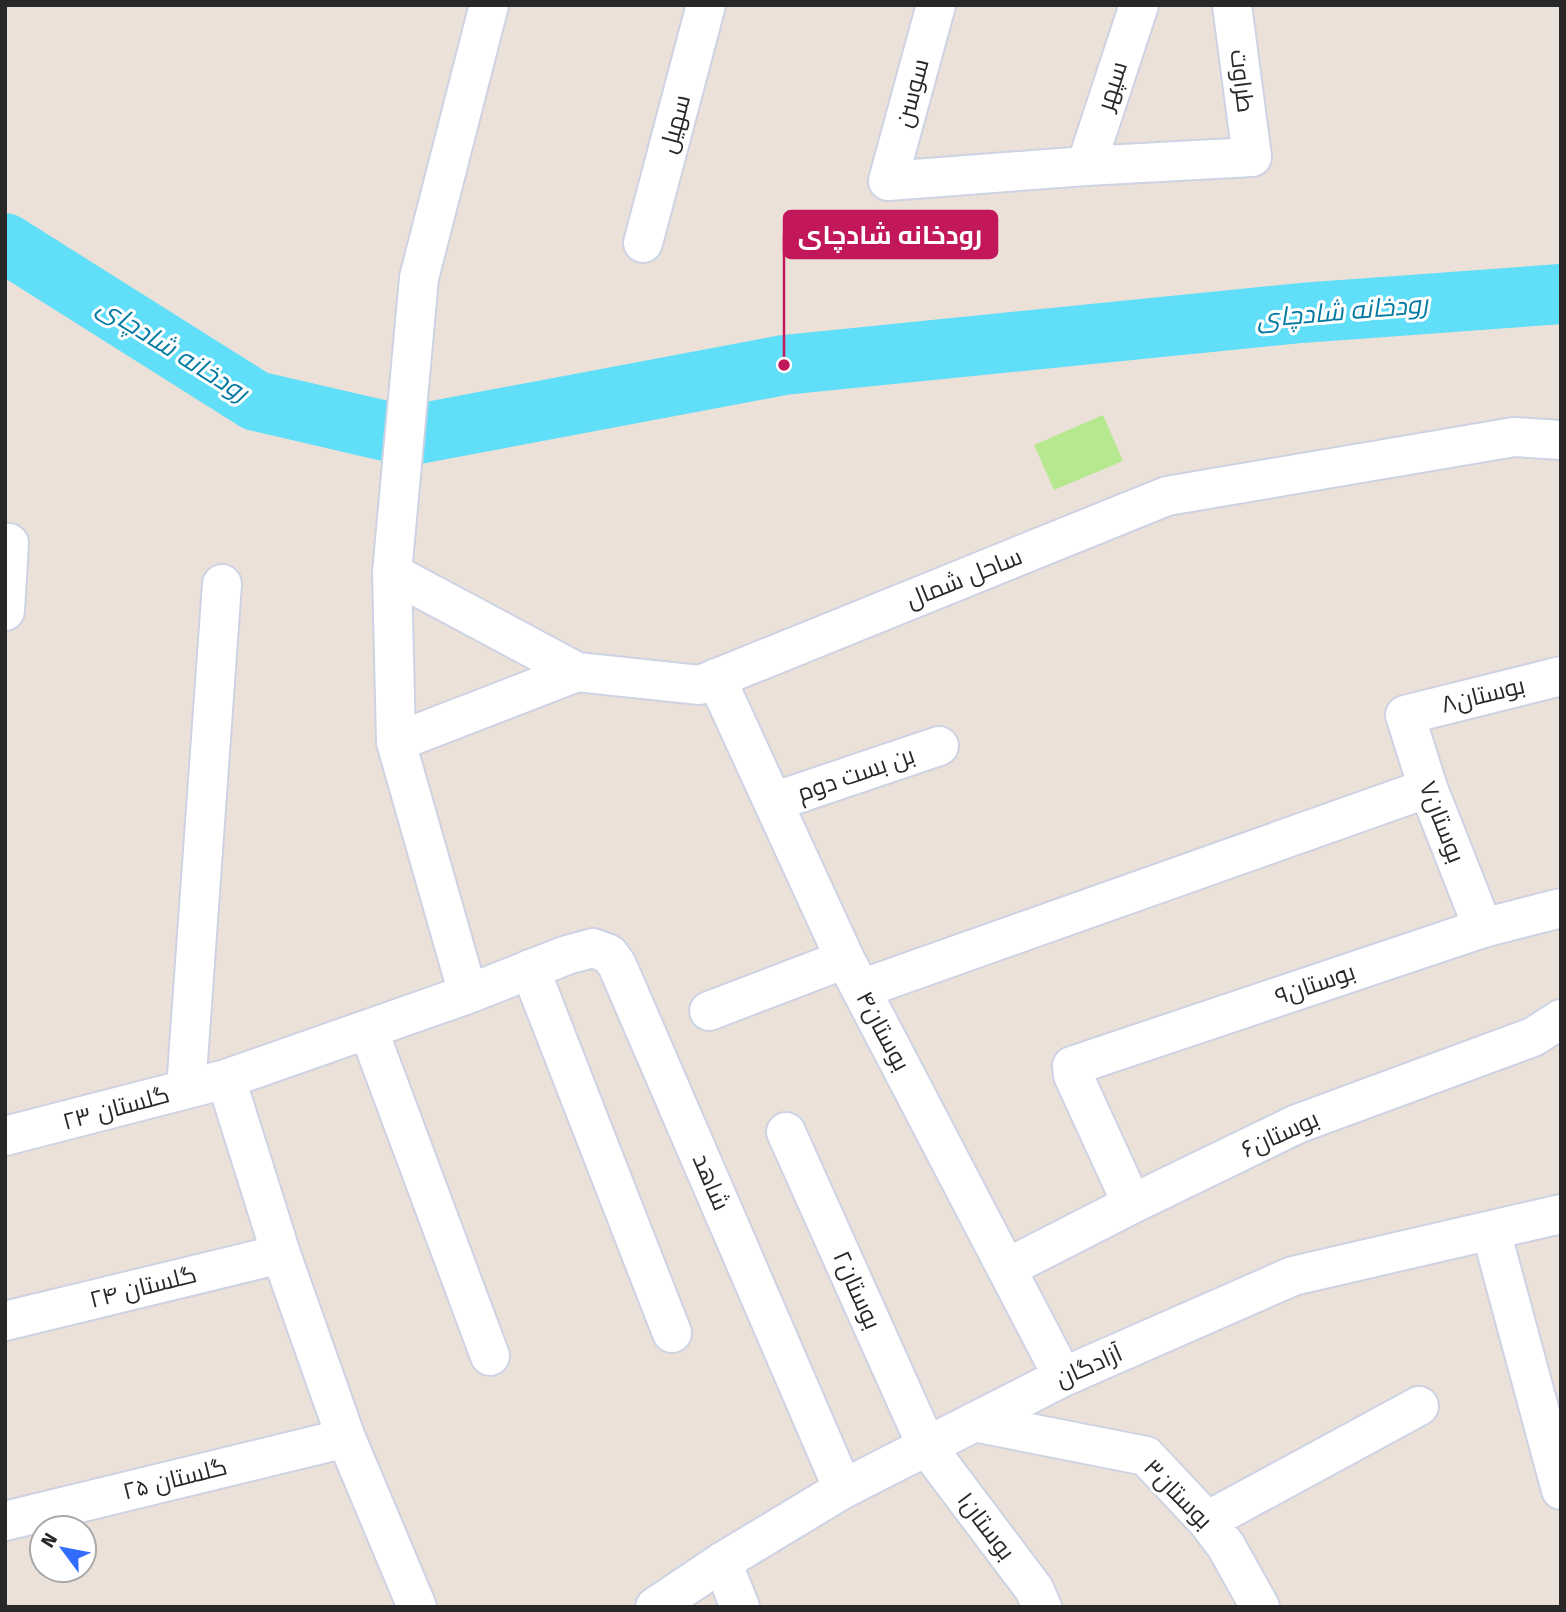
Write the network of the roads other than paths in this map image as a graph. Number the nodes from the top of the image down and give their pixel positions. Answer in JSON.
{"nodes":[{"id":1,"x":489,"y":5,"type":"edge"},
{"id":2,"x":706,"y":5,"type":"edge"},
{"id":3,"x":936,"y":5,"type":"edge"},
{"id":4,"x":1139,"y":5,"type":"edge"},
{"id":5,"x":1232,"y":5,"type":"edge"},
{"id":6,"x":1086,"y":166,"type":"junction"},
{"id":7,"x":643,"y":243,"type":"dead end"},
{"id":8,"x":1561,"y":440,"type":"edge"},
{"id":9,"x":9,"y":543,"type":"dead end"},
{"id":10,"x":392,"y":573,"type":"junction"},
{"id":11,"x":222,"y":584,"type":"dead end"},
{"id":12,"x":5,"y":611,"type":"edge"},
{"id":13,"x":577,"y":672,"type":"junction"},
{"id":14,"x":1561,"y":676,"type":"edge"},
{"id":15,"x":716,"y":678,"type":"junction"},
{"id":16,"x":1405,"y":715,"type":"joint"},
{"id":17,"x":396,"y":742,"type":"junction"},
{"id":18,"x":939,"y":746,"type":"dead end"},
{"id":19,"x":1428,"y":788,"type":"junction"},
{"id":20,"x":773,"y":802,"type":"junction"},
{"id":21,"x":1561,"y":908,"type":"edge"},
{"id":22,"x":1483,"y":928,"type":"junction"},
{"id":23,"x":530,"y":969,"type":"junction"},
{"id":24,"x":853,"y":974,"type":"junction"},
{"id":25,"x":468,"y":994,"type":"junction"},
{"id":26,"x":709,"y":1011,"type":"dead end"},
{"id":27,"x":368,"y":1029,"type":"junction"},
{"id":28,"x":1552,"y":1034,"type":"edge"},
{"id":29,"x":226,"y":1079,"type":"junction"},
{"id":30,"x":186,"y":1089,"type":"junction"},
{"id":31,"x":786,"y":1132,"type":"dead end"},
{"id":32,"x":5,"y":1136,"type":"edge"},
{"id":33,"x":1132,"y":1204,"type":"junction"},
{"id":34,"x":1561,"y":1214,"type":"edge"},
{"id":35,"x":1491,"y":1231,"type":"junction"},
{"id":36,"x":281,"y":1254,"type":"junction"},
{"id":37,"x":1007,"y":1268,"type":"junction"},
{"id":38,"x":5,"y":1321,"type":"edge"},
{"id":39,"x":672,"y":1333,"type":"dead end"},
{"id":40,"x":490,"y":1356,"type":"dead end"},
{"id":41,"x":1063,"y":1377,"type":"junction"},
{"id":42,"x":1419,"y":1406,"type":"dead end"},
{"id":43,"x":974,"y":1422,"type":"junction"},
{"id":44,"x":345,"y":1438,"type":"junction"},
{"id":45,"x":927,"y":1447,"type":"junction"},
{"id":46,"x":843,"y":1489,"type":"junction"},
{"id":47,"x":1561,"y":1490,"type":"edge"},
{"id":48,"x":5,"y":1521,"type":"edge"},
{"id":49,"x":1207,"y":1521,"type":"junction"},
{"id":50,"x":722,"y":1562,"type":"junction"},
{"id":51,"x":417,"y":1607,"type":"edge"},
{"id":52,"x":655,"y":1607,"type":"edge"},
{"id":53,"x":740,"y":1607,"type":"edge"},
{"id":54,"x":1042,"y":1607,"type":"edge"},
{"id":55,"x":1260,"y":1607,"type":"edge"}],
"edges":[{"from":1,"to":10,"type":"street"},
{"from":2,"to":7,"type":"street","name":"سهیل"},
{"from":3,"to":6,"type":"street","name":"سوسن"},
{"from":4,"to":6,"type":"street","name":"سپهر"},
{"from":5,"to":6,"type":"street","name":"طراوت"},
{"from":8,"to":15,"type":"street","name":"ساحل شمال"},
{"from":9,"to":12,"type":"street"},
{"from":10,"to":13,"type":"street","name":"ساحل شمال"},
{"from":10,"to":17,"type":"street"},
{"from":11,"to":30,"type":"street"},
{"from":13,"to":15,"type":"street","name":"ساحل شمال"},
{"from":13,"to":17,"type":"street"},
{"from":14,"to":16,"type":"street","name":"بوستان۸"},
{"from":15,"to":20,"type":"street","name":"بوستان۴"},
{"from":16,"to":19,"type":"street","name":"بوستان۷"},
{"from":17,"to":25,"type":"street"},
{"from":18,"to":20,"type":"street","name":"بن بست دوم"},
{"from":19,"to":22,"type":"street","name":"بوستان۷"},
{"from":19,"to":24,"type":"street"},
{"from":20,"to":24,"type":"street","name":"بوستان۴"},
{"from":21,"to":22,"type":"street","name":"بوستان۹"},
{"from":22,"to":33,"type":"street","name":"بوستان۹"},
{"from":23,"to":25,"type":"street","name":"گلستان ۲۳"},
{"from":23,"to":39,"type":"street"},
{"from":23,"to":46,"type":"street","name":"شاهد"},
{"from":24,"to":26,"type":"street"},
{"from":24,"to":37,"type":"street","name":"بوستان۴"},
{"from":25,"to":27,"type":"street","name":"گلستان ۲۳"},
{"from":27,"to":29,"type":"street","name":"گلستان ۲۳"},
{"from":27,"to":40,"type":"street"},
{"from":28,"to":33,"type":"street","name":"بوستان۶"},
{"from":29,"to":30,"type":"street","name":"گلستان ۲۳"},
{"from":29,"to":36,"type":"street"},
{"from":30,"to":32,"type":"street","name":"گلستان ۲۳"},
{"from":31,"to":45,"type":"street","name":"بوستان۲"},
{"from":33,"to":37,"type":"street","name":"بوستان۶"},
{"from":34,"to":35,"type":"street","name":"آزادگان"},
{"from":35,"to":41,"type":"street","name":"آزادگان"},
{"from":35,"to":47,"type":"street"},
{"from":36,"to":38,"type":"street","name":"گلستان ۲۴"},
{"from":36,"to":44,"type":"street"},
{"from":37,"to":41,"type":"street","name":"بوستان۴"},
{"from":41,"to":43,"type":"street","name":"آزادگان"},
{"from":42,"to":49,"type":"street"},
{"from":43,"to":45,"type":"street","name":"آزادگان"},
{"from":43,"to":49,"type":"street","name":"بوستان۳"},
{"from":44,"to":48,"type":"street","name":"گلستان ۲۵"},
{"from":44,"to":51,"type":"street"},
{"from":45,"to":46,"type":"street","name":"آزادگان"},
{"from":45,"to":54,"type":"street","name":"بوستان۱"},
{"from":46,"to":50,"type":"street","name":"آزادگان"},
{"from":49,"to":55,"type":"street","name":"بوستان۳"},
{"from":50,"to":52,"type":"street","name":"آزادگان"},
{"from":50,"to":53,"type":"street"}]}
